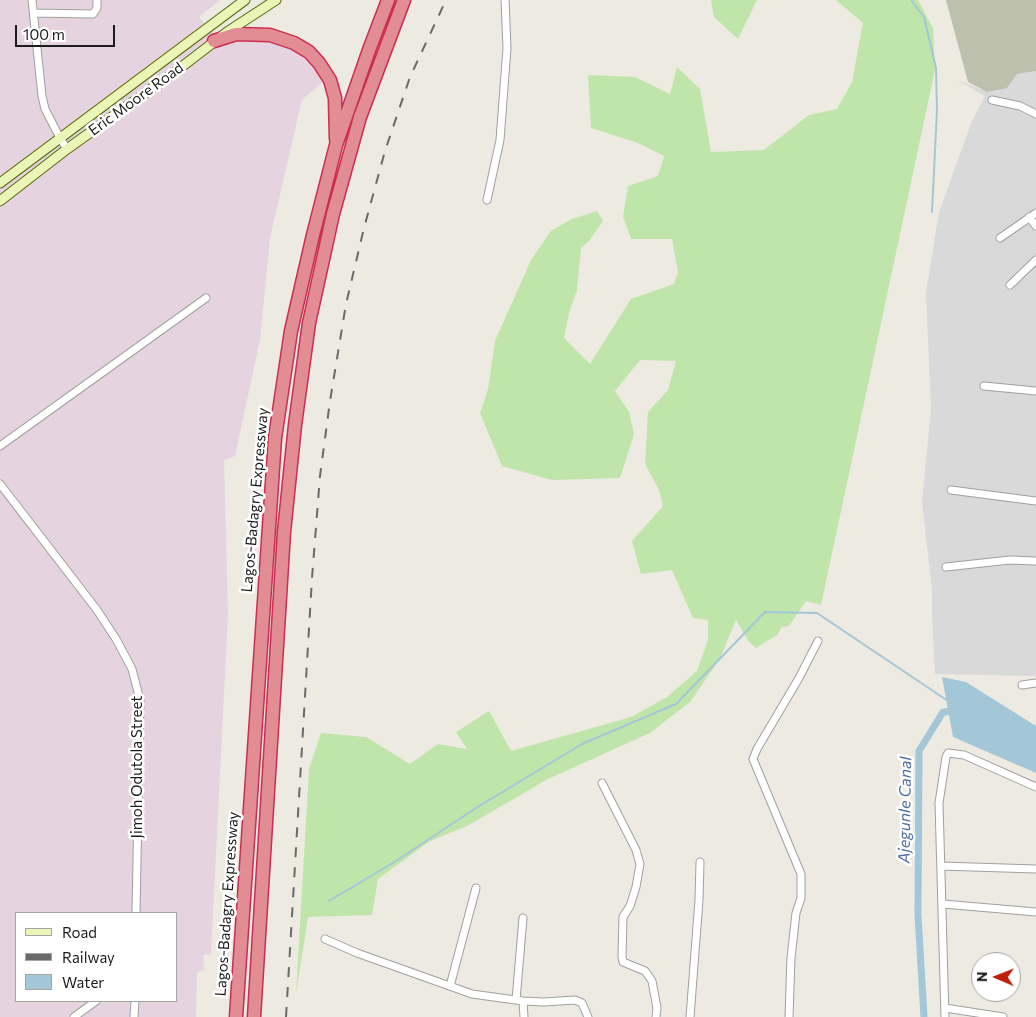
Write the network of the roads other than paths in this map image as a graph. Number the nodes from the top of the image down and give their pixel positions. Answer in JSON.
{"nodes":[{"id":1,"x":32,"y":0,"type":"edge"},
{"id":2,"x":97,"y":0,"type":"edge"},
{"id":3,"x":244,"y":0,"type":"edge"},
{"id":4,"x":276,"y":0,"type":"edge"},
{"id":5,"x":388,"y":0,"type":"edge"},
{"id":6,"x":404,"y":0,"type":"edge"},
{"id":7,"x":505,"y":0,"type":"edge"},
{"id":8,"x":34,"y":14,"type":"junction"},
{"id":9,"x":214,"y":41,"type":"junction"},
{"id":10,"x":992,"y":100,"type":"dead end"},
{"id":11,"x":1036,"y":114,"type":"edge"},
{"id":12,"x":60,"y":138,"type":"junction"},
{"id":13,"x":336,"y":145,"type":"junction"},
{"id":14,"x":67,"y":148,"type":"junction"},
{"id":15,"x":0,"y":183,"type":"edge"},
{"id":16,"x":487,"y":200,"type":"dead end"},
{"id":17,"x":0,"y":202,"type":"edge"},
{"id":18,"x":1036,"y":213,"type":"edge"},
{"id":19,"x":1029,"y":217,"type":"junction"},
{"id":20,"x":1036,"y":226,"type":"edge"},
{"id":21,"x":1000,"y":238,"type":"dead end"},
{"id":22,"x":1036,"y":260,"type":"edge"},
{"id":23,"x":1010,"y":285,"type":"dead end"},
{"id":24,"x":206,"y":298,"type":"dead end"},
{"id":25,"x":984,"y":386,"type":"dead end"},
{"id":26,"x":1036,"y":390,"type":"edge"},
{"id":27,"x":0,"y":446,"type":"edge"},
{"id":28,"x":0,"y":484,"type":"edge"},
{"id":29,"x":951,"y":490,"type":"dead end"},
{"id":30,"x":1036,"y":501,"type":"edge"},
{"id":31,"x":1036,"y":561,"type":"edge"},
{"id":32,"x":946,"y":567,"type":"dead end"},
{"id":33,"x":818,"y":641,"type":"dead end"},
{"id":34,"x":1036,"y":683,"type":"edge"},
{"id":35,"x":1022,"y":685,"type":"dead end"},
{"id":36,"x":602,"y":783,"type":"dead end"},
{"id":37,"x":1036,"y":788,"type":"edge"},
{"id":38,"x":700,"y":862,"type":"dead end"},
{"id":39,"x":940,"y":866,"type":"junction"},
{"id":40,"x":1036,"y":868,"type":"edge"},
{"id":41,"x":476,"y":888,"type":"dead end"},
{"id":42,"x":943,"y":904,"type":"junction"},
{"id":43,"x":136,"y":912,"type":"edge"},
{"id":44,"x":1036,"y":912,"type":"edge"},
{"id":45,"x":523,"y":918,"type":"dead end"},
{"id":46,"x":325,"y":939,"type":"dead end"},
{"id":47,"x":450,"y":986,"type":"junction"},
{"id":48,"x":519,"y":1001,"type":"junction"},
{"id":49,"x":95,"y":1002,"type":"edge"},
{"id":50,"x":135,"y":1002,"type":"edge"},
{"id":51,"x":945,"y":1008,"type":"junction"},
{"id":52,"x":74,"y":1017,"type":"edge"},
{"id":53,"x":134,"y":1017,"type":"edge"},
{"id":54,"x":236,"y":1017,"type":"edge"},
{"id":55,"x":254,"y":1017,"type":"edge"},
{"id":56,"x":524,"y":1017,"type":"edge"},
{"id":57,"x":588,"y":1017,"type":"edge"},
{"id":58,"x":656,"y":1017,"type":"edge"},
{"id":59,"x":690,"y":1017,"type":"edge"},
{"id":60,"x":789,"y":1017,"type":"edge"},
{"id":61,"x":945,"y":1017,"type":"edge"},
{"id":62,"x":1003,"y":1017,"type":"edge"}],
"edges":[{"from":1,"to":8,"type":"street"},
{"from":2,"to":8,"type":"street"},
{"from":3,"to":12,"type":"street","name":"Eric Moore Road"},
{"from":4,"to":9,"type":"street","name":"Eric Moore Road"},
{"from":5,"to":13,"type":"highway","name":"Lagos-Badagry Expressway"},
{"from":6,"to":55,"type":"highway"},
{"from":7,"to":16,"type":"street"},
{"from":8,"to":12,"type":"street"},
{"from":9,"to":13,"type":"highway"},
{"from":9,"to":14,"type":"street","name":"Eric Moore Road"},
{"from":10,"to":11,"type":"street"},
{"from":12,"to":14,"type":"street"},
{"from":12,"to":15,"type":"street","name":"Eric Moore Road"},
{"from":13,"to":54,"type":"highway","name":"Lagos-Badagry Expressway"},
{"from":14,"to":17,"type":"street","name":"Eric Moore Road"},
{"from":18,"to":19,"type":"street"},
{"from":19,"to":20,"type":"street"},
{"from":19,"to":21,"type":"street"},
{"from":22,"to":23,"type":"street"},
{"from":24,"to":27,"type":"street"},
{"from":25,"to":26,"type":"street"},
{"from":28,"to":43,"type":"street","name":"Jimoh Odutola Street"},
{"from":29,"to":30,"type":"street"},
{"from":31,"to":32,"type":"street"},
{"from":33,"to":60,"type":"street"},
{"from":34,"to":35,"type":"street"},
{"from":36,"to":58,"type":"street"},
{"from":37,"to":39,"type":"street"},
{"from":38,"to":59,"type":"street"},
{"from":39,"to":40,"type":"street"},
{"from":39,"to":42,"type":"street"},
{"from":41,"to":47,"type":"street"},
{"from":42,"to":44,"type":"street"},
{"from":42,"to":51,"type":"street"},
{"from":45,"to":48,"type":"street"},
{"from":46,"to":47,"type":"street"},
{"from":47,"to":48,"type":"street"},
{"from":48,"to":56,"type":"street"},
{"from":48,"to":57,"type":"street"},
{"from":49,"to":52,"type":"street"},
{"from":50,"to":53,"type":"street"},
{"from":51,"to":61,"type":"street"},
{"from":51,"to":62,"type":"street"}]}
